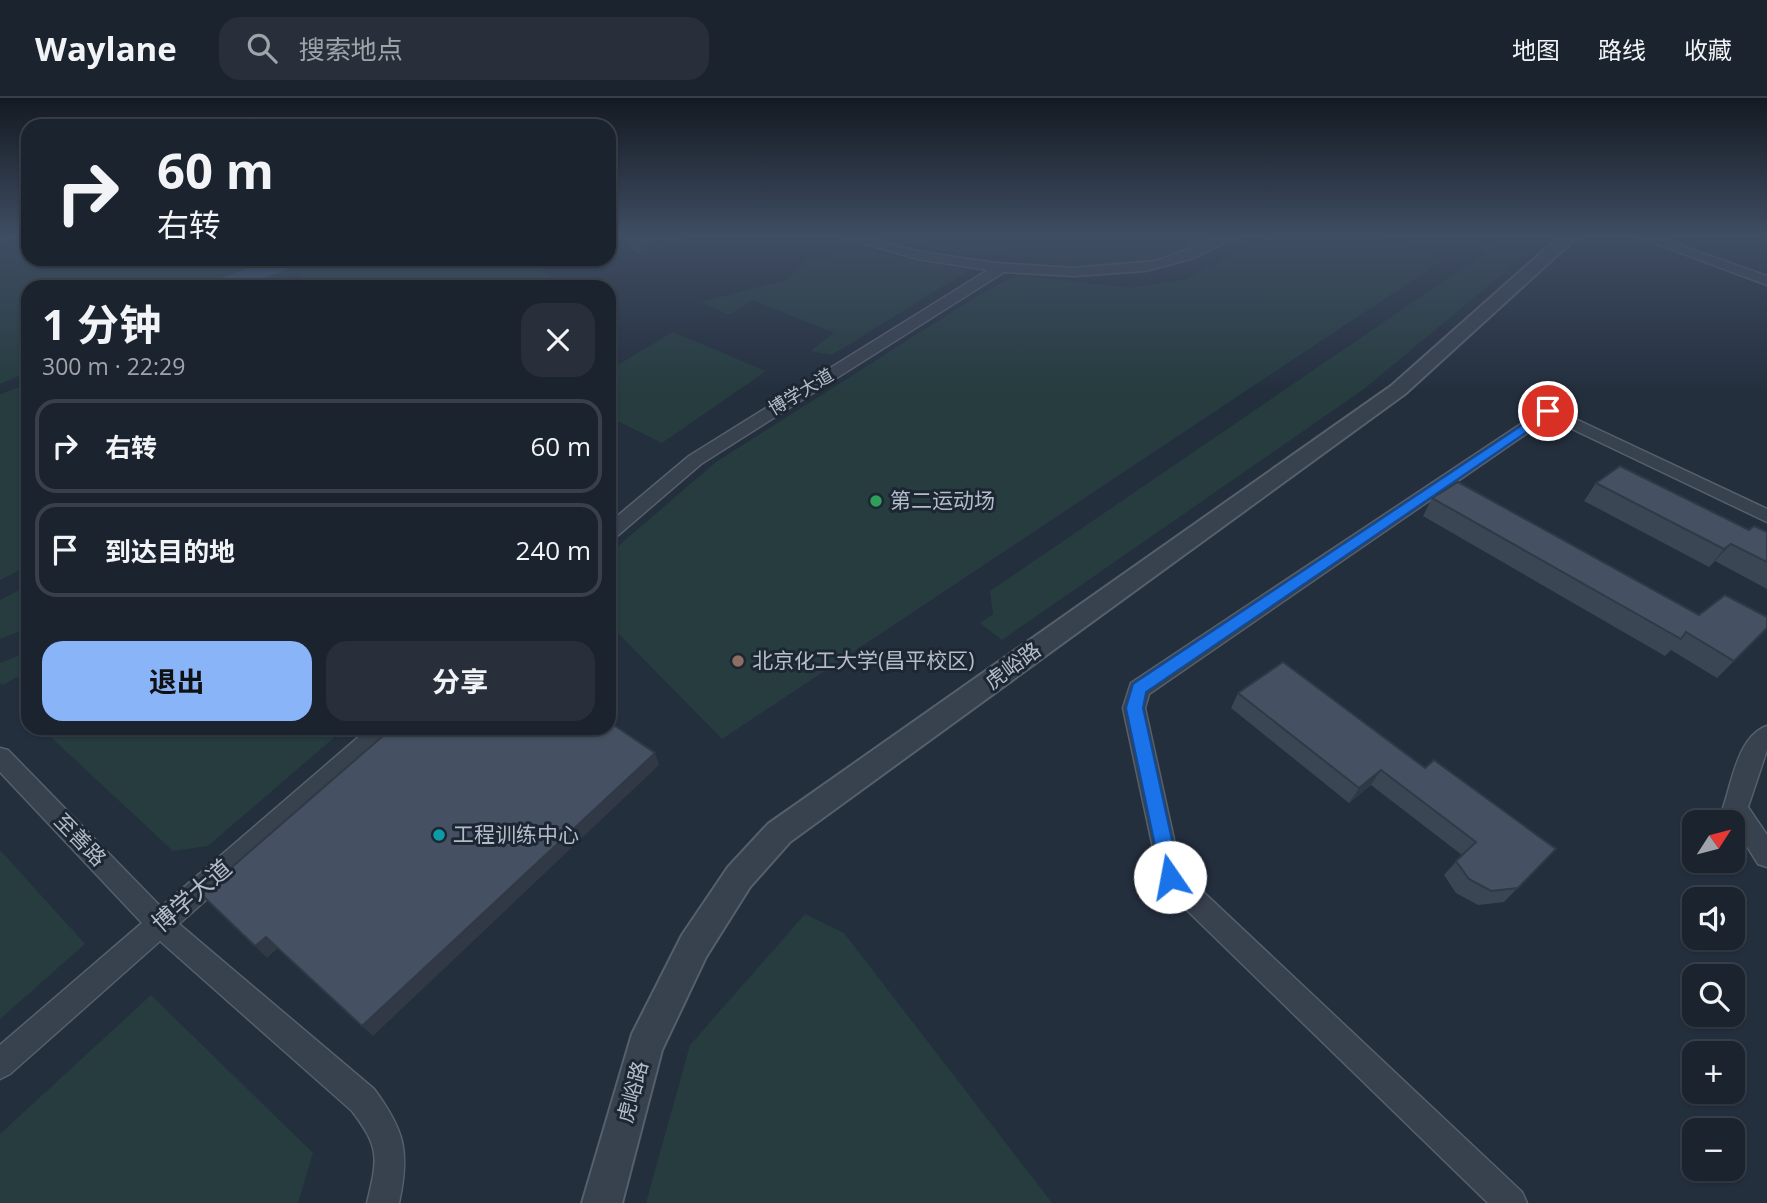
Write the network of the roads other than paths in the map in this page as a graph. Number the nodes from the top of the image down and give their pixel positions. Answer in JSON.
{"nodes":[{"id":1,"x":968,"y":289,"type":"edge"},
{"id":2,"x":1511,"y":289,"type":"edge"},
{"id":3,"x":1767,"y":516,"type":"edge"},
{"id":4,"x":616,"y":527,"type":"edge"},
{"id":5,"x":376,"y":735,"type":"edge"},
{"id":6,"x":1767,"y":735,"type":"edge"},
{"id":7,"x":0,"y":757,"type":"edge"},
{"id":8,"x":1767,"y":856,"type":"edge"},
{"id":9,"x":160,"y":924,"type":"junction"},
{"id":10,"x":0,"y":1063,"type":"edge"},
{"id":11,"x":383,"y":1203,"type":"edge"},
{"id":12,"x":602,"y":1203,"type":"edge"},
{"id":13,"x":1511,"y":1203,"type":"edge"}],
"edges":[{"from":1,"to":4,"type":"street","name":"博学大道"},
{"from":2,"to":12,"type":"street","name":"虎峪路"},
{"from":3,"to":13,"type":"street"},
{"from":5,"to":9,"type":"street","name":"博学大道"},
{"from":6,"to":8,"type":"street"},
{"from":7,"to":9,"type":"street","name":"至善路"},
{"from":9,"to":10,"type":"street","name":"博学大道"},
{"from":9,"to":11,"type":"street","name":"至善路"}]}
